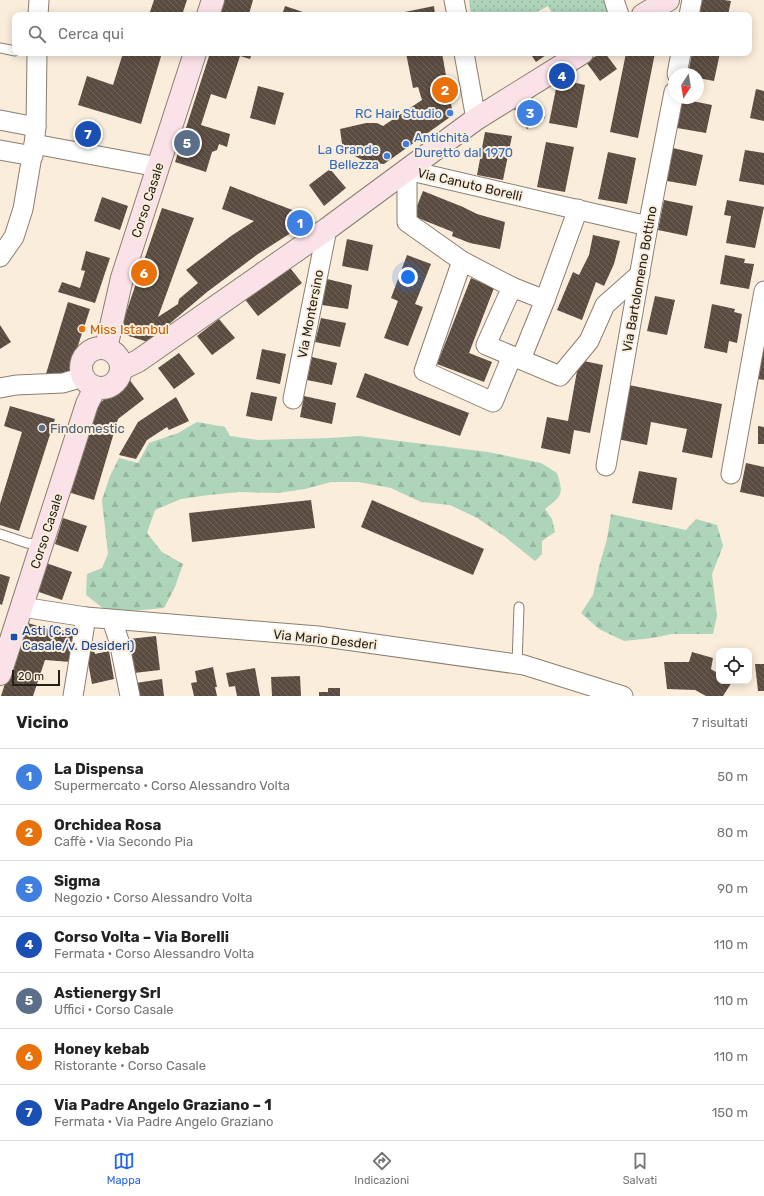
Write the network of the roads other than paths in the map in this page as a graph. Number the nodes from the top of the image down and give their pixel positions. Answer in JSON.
{"nodes":[{"id":1,"x":38,"y":0,"type":"edge"},
{"id":2,"x":212,"y":0,"type":"edge"},
{"id":3,"x":454,"y":0,"type":"edge"},
{"id":4,"x":614,"y":0,"type":"edge"},
{"id":5,"x":668,"y":0,"type":"edge"},
{"id":6,"x":692,"y":0,"type":"edge"},
{"id":7,"x":38,"y":12,"type":"edge"},
{"id":8,"x":209,"y":12,"type":"edge"},
{"id":9,"x":456,"y":12,"type":"edge"},
{"id":10,"x":618,"y":12,"type":"edge"},
{"id":11,"x":648,"y":12,"type":"edge"},
{"id":12,"x":690,"y":12,"type":"edge"},
{"id":13,"x":0,"y":48,"type":"edge"},
{"id":14,"x":12,"y":50,"type":"edge"},
{"id":15,"x":33,"y":56,"type":"edge"},
{"id":16,"x":194,"y":56,"type":"edge"},
{"id":17,"x":465,"y":56,"type":"edge"},
{"id":18,"x":577,"y":56,"type":"edge"},
{"id":19,"x":681,"y":56,"type":"edge"},
{"id":20,"x":678,"y":68,"type":"edge"},
{"id":21,"x":672,"y":104,"type":"edge"},
{"id":22,"x":476,"y":119,"type":"junction"},
{"id":23,"x":0,"y":120,"type":"edge"},
{"id":24,"x":34,"y":142,"type":"junction"},
{"id":25,"x":0,"y":150,"type":"edge"},
{"id":26,"x":158,"y":167,"type":"junction"},
{"id":27,"x":407,"y":170,"type":"junction"},
{"id":28,"x":578,"y":209,"type":"junction"},
{"id":29,"x":648,"y":226,"type":"junction"},
{"id":30,"x":327,"y":229,"type":"junction"},
{"id":31,"x":0,"y":258,"type":"edge"},
{"id":32,"x":462,"y":261,"type":"junction"},
{"id":33,"x":640,"y":274,"type":"junction"},
{"id":34,"x":512,"y":287,"type":"junction"},
{"id":35,"x":764,"y":291,"type":"edge"},
{"id":36,"x":545,"y":300,"type":"junction"},
{"id":37,"x":106,"y":348,"type":"junction"},
{"id":38,"x":516,"y":358,"type":"junction"},
{"id":39,"x":122,"y":369,"type":"junction"},
{"id":40,"x":89,"y":383,"type":"junction"},
{"id":41,"x":0,"y":388,"type":"edge"},
{"id":42,"x":293,"y":399,"type":"dead end"},
{"id":43,"x":606,"y":466,"type":"dead end"},
{"id":44,"x":731,"y":474,"type":"dead end"},
{"id":45,"x":0,"y":534,"type":"edge"},
{"id":46,"x":42,"y":545,"type":"junction"},
{"id":47,"x":22,"y":607,"type":"junction"},
{"id":48,"x":519,"y":607,"type":"dead end"},
{"id":49,"x":86,"y":618,"type":"junction"},
{"id":50,"x":112,"y":620,"type":"junction"},
{"id":51,"x":517,"y":664,"type":"junction"},
{"id":52,"x":0,"y":674,"type":"edge"},
{"id":53,"x":73,"y":696,"type":"edge"},
{"id":54,"x":130,"y":696,"type":"edge"},
{"id":55,"x":622,"y":696,"type":"edge"}],
"edges":[{"from":1,"to":7,"type":"street"},
{"from":2,"to":8,"type":"street"},
{"from":3,"to":9,"type":"street"},
{"from":4,"to":10,"type":"street"},
{"from":5,"to":11,"type":"street"},
{"from":6,"to":12,"type":"street"},
{"from":13,"to":14,"type":"lane"},
{"from":15,"to":24,"type":"street"},
{"from":16,"to":26,"type":"street","name":"Corso Casale"},
{"from":17,"to":22,"type":"street"},
{"from":18,"to":22,"type":"street"},
{"from":19,"to":20,"type":"street"},
{"from":21,"to":29,"type":"street","name":"Via Bartolomeno Bottino"},
{"from":22,"to":27,"type":"street"},
{"from":23,"to":24,"type":"street"},
{"from":24,"to":25,"type":"street"},
{"from":24,"to":26,"type":"street"},
{"from":24,"to":31,"type":"street"},
{"from":26,"to":37,"type":"street","name":"Corso Casale"},
{"from":27,"to":28,"type":"street","name":"Via Canuto Borelli"},
{"from":27,"to":30,"type":"street"},
{"from":27,"to":32,"type":"street","name":"Via Canuto Borelli"},
{"from":28,"to":29,"type":"street","name":"Via Canuto Borelli"},
{"from":28,"to":36,"type":"street"},
{"from":29,"to":33,"type":"street","name":"Via Bartolomeno Bottino"},
{"from":30,"to":39,"type":"street"},
{"from":30,"to":42,"type":"street","name":"Via Montersino"},
{"from":32,"to":34,"type":"street","name":"Via Canuto Borelli"},
{"from":32,"to":38,"type":"street"},
{"from":33,"to":38,"type":"street"},
{"from":33,"to":43,"type":"street","name":"Via Bartolomeno Bottino"},
{"from":34,"to":36,"type":"street","name":"Via Canuto Borelli"},
{"from":34,"to":38,"type":"street"},
{"from":35,"to":44,"type":"street"},
{"from":36,"to":38,"type":"street"},
{"from":37,"to":39,"type":"street"},
{"from":37,"to":40,"type":"street"},
{"from":39,"to":40,"type":"street"},
{"from":40,"to":41,"type":"street"},
{"from":40,"to":46,"type":"street","name":"Corso Casale"},
{"from":45,"to":46,"type":"lane"},
{"from":46,"to":47,"type":"street","name":"Corso Casale"},
{"from":47,"to":49,"type":"street","name":"Via Mario Desderi"},
{"from":47,"to":52,"type":"street","name":"Corso Casale"},
{"from":48,"to":51,"type":"lane"},
{"from":49,"to":50,"type":"street","name":"Via Mario Desderi"},
{"from":49,"to":53,"type":"street"},
{"from":50,"to":51,"type":"street","name":"Via Mario Desderi"},
{"from":50,"to":54,"type":"street"},
{"from":51,"to":55,"type":"street","name":"Via Mario Desderi"}]}
